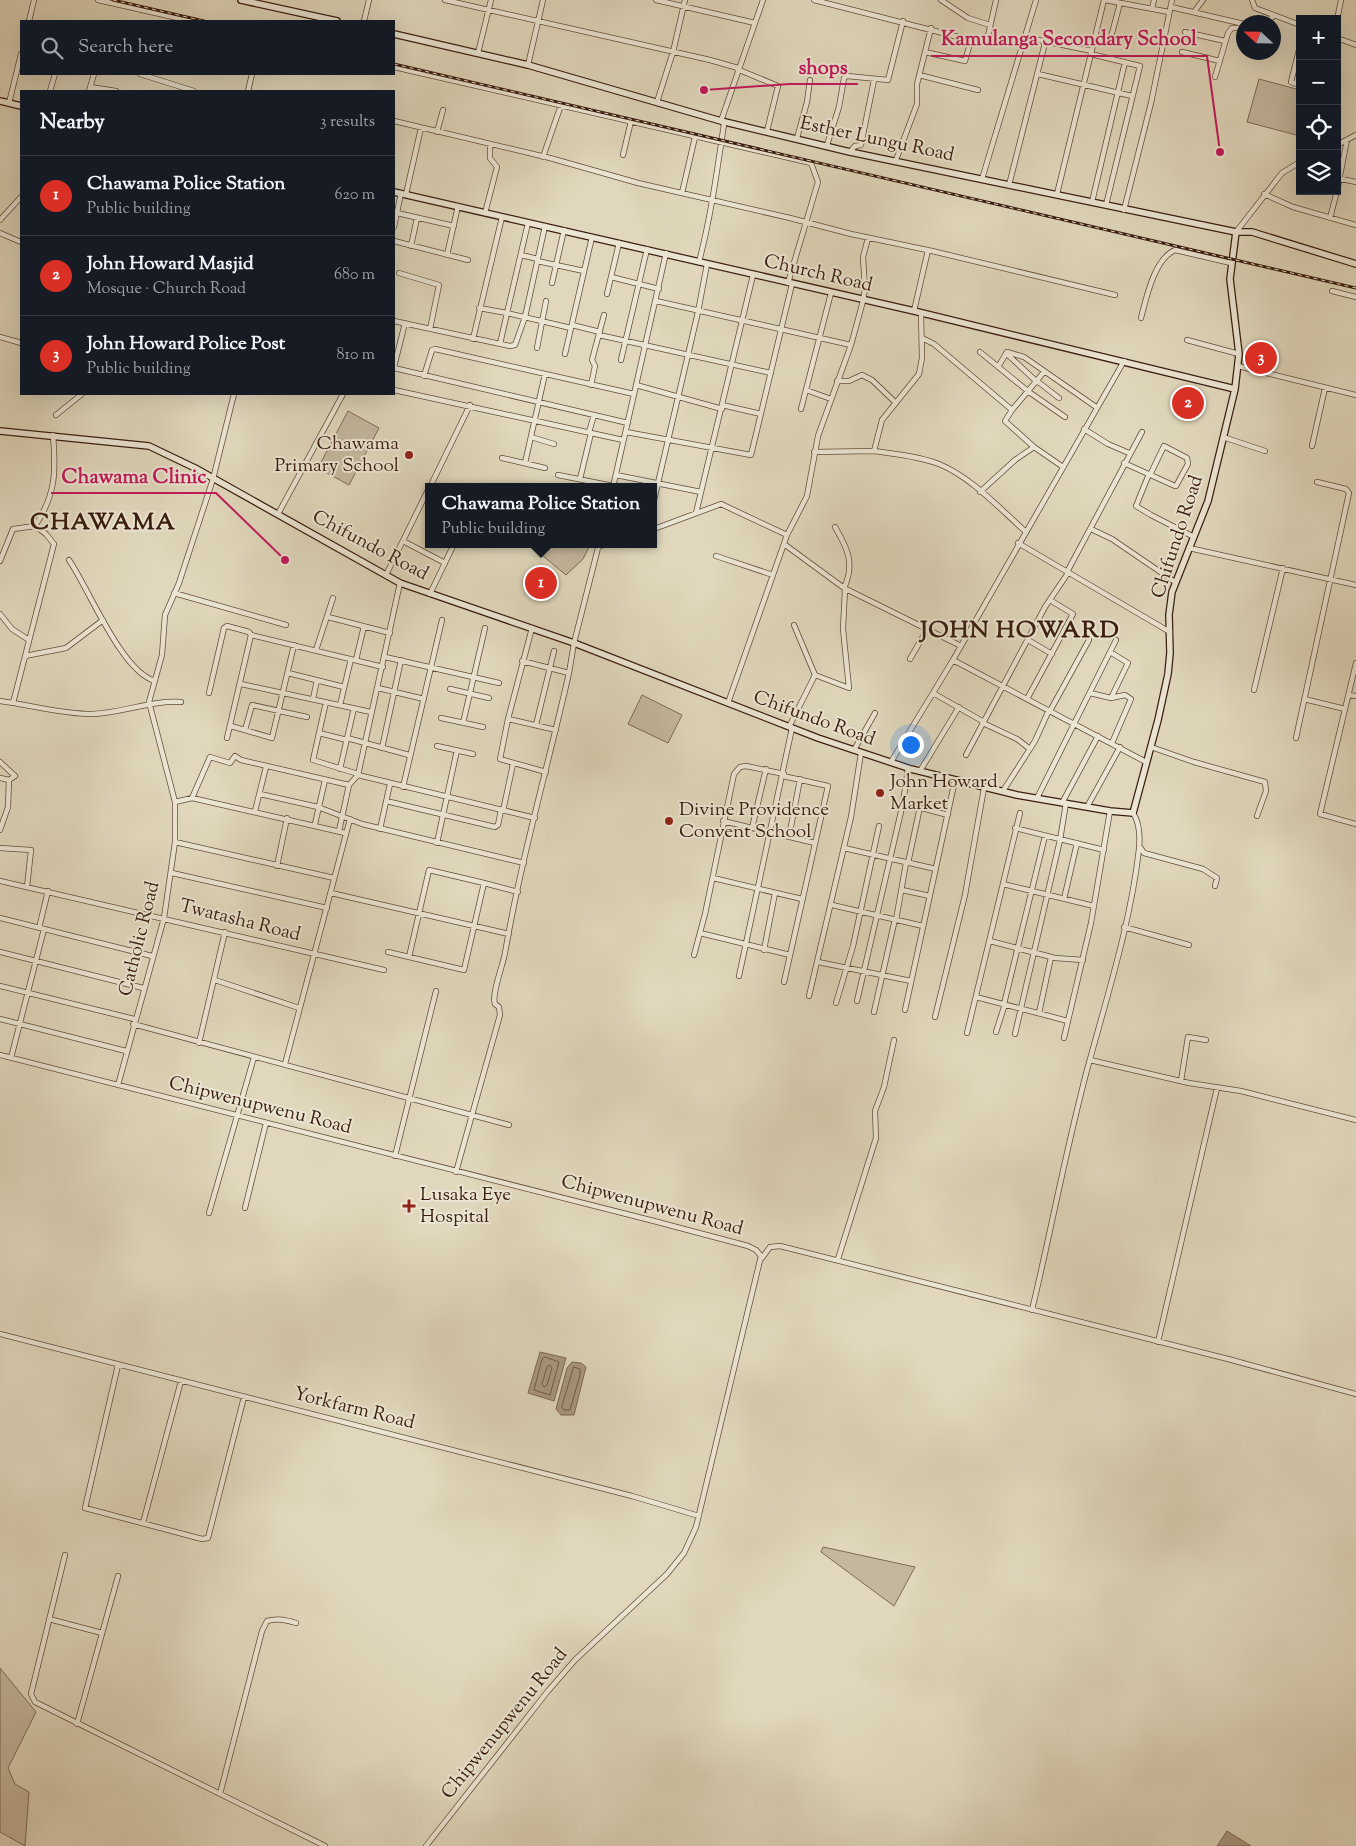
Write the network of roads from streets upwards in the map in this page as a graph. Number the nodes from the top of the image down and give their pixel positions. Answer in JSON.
{"nodes":[{"id":1,"x":34,"y":0,"type":"edge"},
{"id":2,"x":98,"y":0,"type":"edge"},
{"id":3,"x":241,"y":0,"type":"edge"},
{"id":4,"x":369,"y":0,"type":"edge"},
{"id":5,"x":446,"y":0,"type":"edge"},
{"id":6,"x":491,"y":0,"type":"edge"},
{"id":7,"x":542,"y":0,"type":"edge"},
{"id":8,"x":656,"y":0,"type":"edge"},
{"id":9,"x":764,"y":0,"type":"edge"},
{"id":10,"x":814,"y":0,"type":"edge"},
{"id":11,"x":941,"y":0,"type":"edge"},
{"id":12,"x":996,"y":0,"type":"edge"},
{"id":13,"x":1036,"y":0,"type":"edge"},
{"id":14,"x":1104,"y":0,"type":"edge"},
{"id":15,"x":1140,"y":0,"type":"edge"},
{"id":16,"x":1154,"y":0,"type":"edge"},
{"id":17,"x":1172,"y":0,"type":"edge"},
{"id":18,"x":1203,"y":0,"type":"edge"},
{"id":19,"x":1252,"y":0,"type":"edge"},
{"id":20,"x":1340,"y":0,"type":"edge"},
{"id":21,"x":685,"y":3,"type":"edge"},
{"id":22,"x":1120,"y":3,"type":"junction"},
{"id":23,"x":1138,"y":7,"type":"junction"},
{"id":24,"x":1152,"y":9,"type":"junction"},
{"id":25,"x":1170,"y":10,"type":"junction"},
{"id":26,"x":488,"y":11,"type":"junction"},
{"id":27,"x":1194,"y":12,"type":"junction"},
{"id":28,"x":1272,"y":15,"type":"edge"},
{"id":29,"x":1338,"y":15,"type":"edge"},
{"id":30,"x":1281,"y":18,"type":"edge"},
{"id":31,"x":29,"y":20,"type":"edge"},
{"id":32,"x":187,"y":20,"type":"edge"},
{"id":33,"x":332,"y":20,"type":"edge"},
{"id":34,"x":364,"y":20,"type":"edge"},
{"id":35,"x":904,"y":21,"type":"junction"},
{"id":36,"x":538,"y":22,"type":"junction"},
{"id":37,"x":755,"y":23,"type":"junction"},
{"id":38,"x":990,"y":24,"type":"junction"},
{"id":39,"x":1236,"y":24,"type":"edge"},
{"id":40,"x":1296,"y":24,"type":"edge"},
{"id":41,"x":1236,"y":27,"type":"edge"},
{"id":42,"x":932,"y":28,"type":"junction"},
{"id":43,"x":1185,"y":32,"type":"dead end"},
{"id":44,"x":395,"y":34,"type":"edge"},
{"id":45,"x":1024,"y":37,"type":"junction"},
{"id":46,"x":1095,"y":39,"type":"junction"},
{"id":47,"x":1341,"y":39,"type":"edge"},
{"id":48,"x":971,"y":40,"type":"junction"},
{"id":49,"x":1225,"y":41,"type":"junction"},
{"id":50,"x":1045,"y":43,"type":"junction"},
{"id":51,"x":1356,"y":45,"type":"edge"},
{"id":52,"x":673,"y":52,"type":"junction"},
{"id":53,"x":925,"y":52,"type":"junction"},
{"id":54,"x":1092,"y":52,"type":"junction"},
{"id":55,"x":1182,"y":52,"type":"dead end"},
{"id":56,"x":478,"y":53,"type":"junction"},
{"id":57,"x":20,"y":58,"type":"edge"},
{"id":58,"x":1220,"y":61,"type":"junction"},
{"id":59,"x":1124,"y":62,"type":"junction"},
{"id":60,"x":1296,"y":62,"type":"edge"},
{"id":61,"x":528,"y":65,"type":"junction"},
{"id":62,"x":395,"y":67,"type":"edge"},
{"id":63,"x":737,"y":69,"type":"junction"},
{"id":64,"x":1038,"y":74,"type":"junction"},
{"id":65,"x":55,"y":75,"type":"edge"},
{"id":66,"x":94,"y":75,"type":"edge"},
{"id":67,"x":143,"y":75,"type":"edge"},
{"id":68,"x":252,"y":75,"type":"edge"},
{"id":69,"x":919,"y":75,"type":"junction"},
{"id":70,"x":1215,"y":77,"type":"dead end"},
{"id":71,"x":810,"y":80,"type":"dead end"},
{"id":72,"x":874,"y":80,"type":"junction"},
{"id":73,"x":1084,"y":84,"type":"junction"},
{"id":74,"x":1296,"y":84,"type":"edge"},
{"id":75,"x":90,"y":89,"type":"edge"},
{"id":76,"x":50,"y":90,"type":"edge"},
{"id":77,"x":103,"y":90,"type":"edge"},
{"id":78,"x":191,"y":90,"type":"edge"},
{"id":79,"x":248,"y":90,"type":"edge"},
{"id":80,"x":978,"y":90,"type":"dead end"},
{"id":81,"x":1118,"y":92,"type":"junction"},
{"id":82,"x":1132,"y":96,"type":"junction"},
{"id":83,"x":0,"y":101,"type":"edge"},
{"id":84,"x":657,"y":102,"type":"junction"},
{"id":85,"x":9,"y":103,"type":"junction"},
{"id":86,"x":561,"y":105,"type":"junction"},
{"id":87,"x":20,"y":106,"type":"edge"},
{"id":88,"x":443,"y":110,"type":"dead end"},
{"id":89,"x":721,"y":120,"type":"junction"},
{"id":90,"x":395,"y":121,"type":"edge"},
{"id":91,"x":631,"y":121,"type":"junction"},
{"id":92,"x":421,"y":128,"type":"junction"},
{"id":93,"x":767,"y":131,"type":"junction"},
{"id":94,"x":437,"y":132,"type":"junction"},
{"id":95,"x":1356,"y":135,"type":"edge"},
{"id":96,"x":695,"y":137,"type":"junction"},
{"id":97,"x":797,"y":138,"type":"junction"},
{"id":98,"x":1347,"y":140,"type":"junction"},
{"id":99,"x":721,"y":143,"type":"junction"},
{"id":100,"x":1341,"y":143,"type":"edge"},
{"id":101,"x":490,"y":144,"type":"junction"},
{"id":102,"x":827,"y":145,"type":"junction"},
{"id":103,"x":850,"y":152,"type":"junction"},
{"id":104,"x":622,"y":155,"type":"dead end"},
{"id":105,"x":543,"y":157,"type":"junction"},
{"id":106,"x":896,"y":160,"type":"junction"},
{"id":107,"x":1296,"y":166,"type":"edge"},
{"id":108,"x":1341,"y":168,"type":"edge"},
{"id":109,"x":1341,"y":178,"type":"edge"},
{"id":110,"x":982,"y":179,"type":"junction"},
{"id":111,"x":1356,"y":182,"type":"edge"},
{"id":112,"x":1009,"y":185,"type":"junction"},
{"id":113,"x":395,"y":192,"type":"edge"},
{"id":114,"x":682,"y":193,"type":"junction"},
{"id":115,"x":404,"y":194,"type":"junction"},
{"id":116,"x":1057,"y":194,"type":"junction"},
{"id":117,"x":1264,"y":194,"type":"junction"},
{"id":118,"x":1336,"y":195,"type":"edge"},
{"id":119,"x":20,"y":198,"type":"edge"},
{"id":120,"x":712,"y":201,"type":"junction"},
{"id":121,"x":1092,"y":202,"type":"junction"},
{"id":122,"x":458,"y":206,"type":"junction"},
{"id":123,"x":1106,"y":206,"type":"junction"},
{"id":124,"x":1124,"y":210,"type":"junction"},
{"id":125,"x":396,"y":213,"type":"edge"},
{"id":126,"x":485,"y":213,"type":"junction"},
{"id":127,"x":502,"y":217,"type":"junction"},
{"id":128,"x":417,"y":218,"type":"junction"},
{"id":129,"x":1330,"y":218,"type":"junction"},
{"id":130,"x":0,"y":220,"type":"edge"},
{"id":131,"x":806,"y":222,"type":"junction"},
{"id":132,"x":528,"y":223,"type":"junction"},
{"id":133,"x":1356,"y":225,"type":"edge"},
{"id":134,"x":454,"y":226,"type":"junction"},
{"id":135,"x":545,"y":226,"type":"junction"},
{"id":136,"x":564,"y":230,"type":"junction"},
{"id":137,"x":1236,"y":232,"type":"junction"},
{"id":138,"x":0,"y":233,"type":"edge"},
{"id":139,"x":592,"y":237,"type":"junction"},
{"id":140,"x":868,"y":238,"type":"junction"},
{"id":141,"x":395,"y":241,"type":"edge"},
{"id":142,"x":20,"y":242,"type":"edge"},
{"id":143,"x":619,"y":243,"type":"junction"},
{"id":144,"x":411,"y":246,"type":"junction"},
{"id":145,"x":647,"y":249,"type":"junction"},
{"id":146,"x":928,"y":250,"type":"junction"},
{"id":147,"x":666,"y":253,"type":"junction"},
{"id":148,"x":447,"y":255,"type":"junction"},
{"id":149,"x":521,"y":255,"type":"junction"},
{"id":150,"x":468,"y":260,"type":"dead end"},
{"id":151,"x":538,"y":260,"type":"junction"},
{"id":152,"x":699,"y":262,"type":"junction"},
{"id":153,"x":1231,"y":262,"type":"junction"},
{"id":154,"x":707,"y":264,"type":"junction"},
{"id":155,"x":1356,"y":264,"type":"edge"},
{"id":156,"x":556,"y":265,"type":"junction"},
{"id":157,"x":584,"y":271,"type":"junction"},
{"id":158,"x":399,"y":272,"type":"dead end"},
{"id":159,"x":753,"y":275,"type":"junction"},
{"id":160,"x":611,"y":277,"type":"junction"},
{"id":161,"x":552,"y":283,"type":"dead end"},
{"id":162,"x":639,"y":284,"type":"junction"},
{"id":163,"x":790,"y":284,"type":"junction"},
{"id":164,"x":658,"y":288,"type":"junction"},
{"id":165,"x":1332,"y":291,"type":"dead end"},
{"id":166,"x":831,"y":293,"type":"junction"},
{"id":167,"x":607,"y":294,"type":"dead end"},
{"id":168,"x":1115,"y":295,"type":"dead end"},
{"id":169,"x":1356,"y":296,"type":"edge"},
{"id":170,"x":546,"y":301,"type":"dead end"},
{"id":171,"x":863,"y":301,"type":"junction"},
{"id":172,"x":656,"y":302,"type":"junction"},
{"id":173,"x":479,"y":308,"type":"junction"},
{"id":174,"x":914,"y":311,"type":"junction"},
{"id":175,"x":698,"y":312,"type":"junction"},
{"id":176,"x":508,"y":313,"type":"junction"},
{"id":177,"x":922,"y":313,"type":"junction"},
{"id":178,"x":604,"y":315,"type":"dead end"},
{"id":179,"x":525,"y":317,"type":"junction"},
{"id":180,"x":1141,"y":318,"type":"dead end"},
{"id":181,"x":395,"y":321,"type":"edge"},
{"id":182,"x":542,"y":321,"type":"junction"},
{"id":183,"x":742,"y":322,"type":"junction"},
{"id":184,"x":405,"y":324,"type":"junction"},
{"id":185,"x":572,"y":326,"type":"junction"},
{"id":186,"x":430,"y":329,"type":"junction"},
{"id":187,"x":782,"y":330,"type":"junction"},
{"id":188,"x":600,"y":333,"type":"junction"},
{"id":189,"x":0,"y":337,"type":"edge"},
{"id":190,"x":922,"y":338,"type":"junction"},
{"id":191,"x":473,"y":339,"type":"junction"},
{"id":192,"x":820,"y":339,"type":"junction"},
{"id":193,"x":395,"y":340,"type":"edge"},
{"id":194,"x":1187,"y":340,"type":"dead end"},
{"id":195,"x":626,"y":341,"type":"junction"},
{"id":196,"x":400,"y":342,"type":"junction"},
{"id":197,"x":20,"y":343,"type":"edge"},
{"id":198,"x":500,"y":344,"type":"junction"},
{"id":199,"x":851,"y":345,"type":"junction"},
{"id":200,"x":646,"y":346,"type":"junction"},
{"id":201,"x":537,"y":348,"type":"dead end"},
{"id":202,"x":980,"y":352,"type":"dead end"},
{"id":203,"x":1006,"y":353,"type":"junction"},
{"id":204,"x":565,"y":354,"type":"dead end"},
{"id":205,"x":1239,"y":354,"type":"junction"},
{"id":206,"x":689,"y":355,"type":"junction"},
{"id":207,"x":621,"y":360,"type":"dead end"},
{"id":208,"x":1124,"y":361,"type":"junction"},
{"id":209,"x":395,"y":364,"type":"edge"},
{"id":210,"x":732,"y":364,"type":"junction"},
{"id":211,"x":1238,"y":366,"type":"junction"},
{"id":212,"x":395,"y":368,"type":"edge"},
{"id":213,"x":998,"y":368,"type":"junction"},
{"id":214,"x":1044,"y":372,"type":"junction"},
{"id":215,"x":771,"y":373,"type":"junction"},
{"id":216,"x":545,"y":374,"type":"junction"},
{"id":217,"x":424,"y":376,"type":"junction"},
{"id":218,"x":837,"y":381,"type":"junction"},
{"id":219,"x":1037,"y":382,"type":"junction"},
{"id":220,"x":591,"y":385,"type":"junction"},
{"id":221,"x":636,"y":385,"type":"junction"},
{"id":222,"x":1325,"y":388,"type":"junction"},
{"id":223,"x":395,"y":390,"type":"edge"},
{"id":224,"x":806,"y":390,"type":"junction"},
{"id":225,"x":1235,"y":390,"type":"junction"},
{"id":226,"x":1029,"y":392,"type":"junction"},
{"id":227,"x":634,"y":394,"type":"junction"},
{"id":228,"x":81,"y":395,"type":"edge"},
{"id":229,"x":234,"y":395,"type":"edge"},
{"id":230,"x":342,"y":395,"type":"edge"},
{"id":231,"x":1356,"y":395,"type":"edge"},
{"id":232,"x":677,"y":397,"type":"junction"},
{"id":233,"x":1059,"y":398,"type":"dead end"},
{"id":234,"x":831,"y":399,"type":"junction"},
{"id":235,"x":538,"y":402,"type":"junction"},
{"id":236,"x":896,"y":403,"type":"junction"},
{"id":237,"x":470,"y":406,"type":"junction"},
{"id":238,"x":722,"y":407,"type":"junction"},
{"id":239,"x":1096,"y":408,"type":"junction"},
{"id":240,"x":801,"y":409,"type":"dead end"},
{"id":241,"x":1012,"y":410,"type":"junction"},
{"id":242,"x":762,"y":414,"type":"junction"},
{"id":243,"x":56,"y":415,"type":"dead end"},
{"id":244,"x":594,"y":415,"type":"junction"},
{"id":245,"x":1065,"y":418,"type":"dead end"},
{"id":246,"x":534,"y":420,"type":"junction"},
{"id":247,"x":628,"y":422,"type":"junction"},
{"id":248,"x":1084,"y":429,"type":"junction"},
{"id":249,"x":0,"y":431,"type":"edge"},
{"id":250,"x":626,"y":432,"type":"junction"},
{"id":251,"x":1142,"y":432,"type":"dead end"},
{"id":252,"x":590,"y":433,"type":"junction"},
{"id":253,"x":53,"y":435,"type":"junction"},
{"id":254,"x":531,"y":437,"type":"junction"},
{"id":255,"x":1223,"y":437,"type":"junction"},
{"id":256,"x":668,"y":439,"type":"junction"},
{"id":257,"x":623,"y":440,"type":"junction"},
{"id":258,"x":554,"y":444,"type":"dead end"},
{"id":259,"x":1312,"y":446,"type":"dead end"},
{"id":260,"x":1034,"y":447,"type":"junction"},
{"id":261,"x":711,"y":449,"type":"junction"},
{"id":262,"x":874,"y":451,"type":"junction"},
{"id":263,"x":1265,"y":451,"type":"dead end"},
{"id":264,"x":814,"y":452,"type":"junction"},
{"id":265,"x":1129,"y":453,"type":"junction"},
{"id":266,"x":502,"y":458,"type":"dead end"},
{"id":267,"x":525,"y":463,"type":"junction"},
{"id":268,"x":1124,"y":463,"type":"junction"},
{"id":269,"x":1063,"y":467,"type":"junction"},
{"id":270,"x":545,"y":468,"type":"dead end"},
{"id":271,"x":558,"y":475,"type":"dead end"},
{"id":272,"x":616,"y":475,"type":"junction"},
{"id":273,"x":1150,"y":475,"type":"junction"},
{"id":274,"x":214,"y":479,"type":"junction"},
{"id":275,"x":580,"y":479,"type":"junction"},
{"id":276,"x":1317,"y":482,"type":"dead end"},
{"id":277,"x":432,"y":483,"type":"edge"},
{"id":278,"x":599,"y":483,"type":"edge"},
{"id":279,"x":614,"y":483,"type":"edge"},
{"id":280,"x":657,"y":483,"type":"junction"},
{"id":281,"x":701,"y":492,"type":"junction"},
{"id":282,"x":980,"y":492,"type":"junction"},
{"id":283,"x":425,"y":496,"type":"edge"},
{"id":284,"x":696,"y":513,"type":"junction"},
{"id":285,"x":278,"y":514,"type":"junction"},
{"id":286,"x":35,"y":526,"type":"junction"},
{"id":287,"x":835,"y":527,"type":"dead end"},
{"id":288,"x":657,"y":528,"type":"edge"},
{"id":289,"x":1091,"y":529,"type":"junction"},
{"id":290,"x":1025,"y":531,"type":"junction"},
{"id":291,"x":787,"y":535,"type":"junction"},
{"id":292,"x":1194,"y":536,"type":"junction"},
{"id":293,"x":403,"y":541,"type":"junction"},
{"id":294,"x":1018,"y":543,"type":"junction"},
{"id":295,"x":784,"y":544,"type":"junction"},
{"id":296,"x":452,"y":548,"type":"edge"},
{"id":297,"x":598,"y":548,"type":"edge"},
{"id":298,"x":1189,"y":548,"type":"junction"},
{"id":299,"x":716,"y":556,"type":"dead end"},
{"id":300,"x":69,"y":560,"type":"dead end"},
{"id":301,"x":0,"y":561,"type":"edge"},
{"id":302,"x":445,"y":562,"type":"junction"},
{"id":303,"x":1283,"y":568,"type":"junction"},
{"id":304,"x":1068,"y":572,"type":"junction"},
{"id":305,"x":773,"y":574,"type":"junction"},
{"id":306,"x":386,"y":575,"type":"junction"},
{"id":307,"x":1329,"y":579,"type":"junction"},
{"id":308,"x":1175,"y":582,"type":"junction"},
{"id":309,"x":400,"y":583,"type":"junction"},
{"id":310,"x":1356,"y":585,"type":"edge"},
{"id":311,"x":845,"y":588,"type":"junction"},
{"id":312,"x":174,"y":593,"type":"junction"},
{"id":313,"x":430,"y":594,"type":"junction"},
{"id":314,"x":333,"y":598,"type":"dead end"},
{"id":315,"x":1050,"y":600,"type":"junction"},
{"id":316,"x":0,"y":614,"type":"edge"},
{"id":317,"x":328,"y":617,"type":"junction"},
{"id":318,"x":103,"y":620,"type":"junction"},
{"id":319,"x":442,"y":620,"type":"dead end"},
{"id":320,"x":286,"y":625,"type":"dead end"},
{"id":321,"x":794,"y":625,"type":"dead end"},
{"id":322,"x":364,"y":626,"type":"junction"},
{"id":323,"x":485,"y":628,"type":"dead end"},
{"id":324,"x":532,"y":628,"type":"junction"},
{"id":325,"x":928,"y":628,"type":"junction"},
{"id":326,"x":1170,"y":632,"type":"junction"},
{"id":327,"x":390,"y":633,"type":"junction"},
{"id":328,"x":251,"y":636,"type":"junction"},
{"id":329,"x":29,"y":640,"type":"junction"},
{"id":330,"x":1028,"y":640,"type":"junction"},
{"id":331,"x":1089,"y":640,"type":"dead end"},
{"id":332,"x":1116,"y":640,"type":"dead end"},
{"id":333,"x":574,"y":643,"type":"junction"},
{"id":334,"x":294,"y":645,"type":"junction"},
{"id":335,"x":961,"y":646,"type":"junction"},
{"id":336,"x":316,"y":650,"type":"junction"},
{"id":337,"x":554,"y":651,"type":"dead end"},
{"id":338,"x":1110,"y":652,"type":"junction"},
{"id":339,"x":1052,"y":654,"type":"junction"},
{"id":340,"x":25,"y":656,"type":"junction"},
{"id":341,"x":385,"y":656,"type":"junction"},
{"id":342,"x":910,"y":658,"type":"dead end"},
{"id":343,"x":353,"y":660,"type":"junction"},
{"id":344,"x":401,"y":660,"type":"junction"},
{"id":345,"x":953,"y":660,"type":"junction"},
{"id":346,"x":522,"y":661,"type":"junction"},
{"id":347,"x":1356,"y":663,"type":"edge"},
{"id":348,"x":383,"y":667,"type":"junction"},
{"id":349,"x":430,"y":667,"type":"junction"},
{"id":350,"x":550,"y":668,"type":"junction"},
{"id":351,"x":288,"y":673,"type":"junction"},
{"id":352,"x":569,"y":673,"type":"junction"},
{"id":353,"x":815,"y":675,"type":"junction"},
{"id":354,"x":474,"y":677,"type":"junction"},
{"id":355,"x":155,"y":680,"type":"junction"},
{"id":356,"x":318,"y":680,"type":"junction"},
{"id":357,"x":499,"y":683,"type":"dead end"},
{"id":358,"x":241,"y":684,"type":"junction"},
{"id":359,"x":344,"y":687,"type":"junction"},
{"id":360,"x":1004,"y":687,"type":"junction"},
{"id":361,"x":378,"y":688,"type":"junction"},
{"id":362,"x":450,"y":689,"type":"dead end"},
{"id":363,"x":1254,"y":690,"type":"dead end"},
{"id":364,"x":284,"y":692,"type":"junction"},
{"id":365,"x":394,"y":692,"type":"junction"},
{"id":366,"x":208,"y":693,"type":"dead end"},
{"id":367,"x":933,"y":693,"type":"junction"},
{"id":368,"x":1090,"y":693,"type":"junction"},
{"id":369,"x":470,"y":694,"type":"junction"},
{"id":370,"x":1349,"y":695,"type":"junction"},
{"id":371,"x":1356,"y":696,"type":"edge"},
{"id":372,"x":424,"y":698,"type":"junction"},
{"id":373,"x":489,"y":698,"type":"dead end"},
{"id":374,"x":1111,"y":698,"type":"junction"},
{"id":375,"x":313,"y":699,"type":"junction"},
{"id":376,"x":1026,"y":699,"type":"junction"},
{"id":377,"x":1304,"y":699,"type":"junction"},
{"id":378,"x":0,"y":701,"type":"edge"},
{"id":379,"x":181,"y":702,"type":"dead end"},
{"id":380,"x":326,"y":702,"type":"junction"},
{"id":381,"x":728,"y":702,"type":"junction"},
{"id":382,"x":13,"y":703,"type":"junction"},
{"id":383,"x":149,"y":705,"type":"junction"},
{"id":384,"x":340,"y":705,"type":"junction"},
{"id":385,"x":354,"y":708,"type":"junction"},
{"id":386,"x":959,"y":708,"type":"junction"},
{"id":387,"x":1345,"y":709,"type":"junction"},
{"id":388,"x":279,"y":710,"type":"junction"},
{"id":389,"x":1050,"y":711,"type":"junction"},
{"id":390,"x":371,"y":712,"type":"junction"},
{"id":391,"x":875,"y":713,"type":"dead end"},
{"id":392,"x":307,"y":717,"type":"dead end"},
{"id":393,"x":441,"y":718,"type":"dead end"},
{"id":394,"x":508,"y":719,"type":"junction"},
{"id":395,"x":463,"y":723,"type":"junction"},
{"id":396,"x":984,"y":723,"type":"junction"},
{"id":397,"x":1075,"y":724,"type":"junction"},
{"id":398,"x":536,"y":725,"type":"junction"},
{"id":399,"x":231,"y":726,"type":"junction"},
{"id":400,"x":483,"y":727,"type":"dead end"},
{"id":401,"x":791,"y":727,"type":"junction"},
{"id":402,"x":245,"y":730,"type":"junction"},
{"id":403,"x":556,"y":730,"type":"junction"},
{"id":404,"x":319,"y":734,"type":"junction"},
{"id":405,"x":1098,"y":736,"type":"junction"},
{"id":406,"x":228,"y":738,"type":"dead end"},
{"id":407,"x":1296,"y":738,"type":"dead end"},
{"id":408,"x":347,"y":739,"type":"junction"},
{"id":409,"x":364,"y":743,"type":"junction"},
{"id":410,"x":1112,"y":743,"type":"junction"},
{"id":411,"x":437,"y":746,"type":"dead end"},
{"id":412,"x":1120,"y":747,"type":"junction"},
{"id":413,"x":1151,"y":747,"type":"junction"},
{"id":414,"x":382,"y":748,"type":"junction"},
{"id":415,"x":1030,"y":749,"type":"junction"},
{"id":416,"x":457,"y":750,"type":"junction"},
{"id":417,"x":854,"y":750,"type":"junction"},
{"id":418,"x":861,"y":752,"type":"junction"},
{"id":419,"x":473,"y":754,"type":"dead end"},
{"id":420,"x":409,"y":755,"type":"junction"},
{"id":421,"x":966,"y":755,"type":"dead end"},
{"id":422,"x":0,"y":762,"type":"edge"},
{"id":423,"x":890,"y":762,"type":"junction"},
{"id":424,"x":1146,"y":762,"type":"junction"},
{"id":425,"x":513,"y":764,"type":"junction"},
{"id":426,"x":266,"y":766,"type":"junction"},
{"id":427,"x":908,"y":768,"type":"junction"},
{"id":428,"x":340,"y":769,"type":"junction"},
{"id":429,"x":766,"y":769,"type":"junction"},
{"id":430,"x":920,"y":771,"type":"junction"},
{"id":431,"x":546,"y":772,"type":"junction"},
{"id":432,"x":358,"y":775,"type":"junction"},
{"id":433,"x":783,"y":775,"type":"junction"},
{"id":434,"x":0,"y":778,"type":"edge"},
{"id":435,"x":800,"y":779,"type":"junction"},
{"id":436,"x":8,"y":780,"type":"junction"},
{"id":437,"x":325,"y":780,"type":"junction"},
{"id":438,"x":955,"y":780,"type":"junction"},
{"id":439,"x":390,"y":784,"type":"junction"},
{"id":440,"x":349,"y":785,"type":"junction"},
{"id":441,"x":403,"y":787,"type":"junction"},
{"id":442,"x":984,"y":788,"type":"junction"},
{"id":443,"x":1002,"y":792,"type":"junction"},
{"id":444,"x":260,"y":794,"type":"junction"},
{"id":445,"x":446,"y":797,"type":"junction"},
{"id":446,"x":192,"y":798,"type":"junction"},
{"id":447,"x":1038,"y":798,"type":"junction"},
{"id":448,"x":386,"y":801,"type":"junction"},
{"id":449,"x":175,"y":802,"type":"junction"},
{"id":450,"x":903,"y":802,"type":"junction"},
{"id":451,"x":1064,"y":803,"type":"junction"},
{"id":452,"x":318,"y":807,"type":"junction"},
{"id":453,"x":920,"y":807,"type":"junction"},
{"id":454,"x":1087,"y":807,"type":"junction"},
{"id":455,"x":255,"y":811,"type":"junction"},
{"id":456,"x":502,"y":811,"type":"junction"},
{"id":457,"x":1110,"y":811,"type":"junction"},
{"id":458,"x":1020,"y":813,"type":"dead end"},
{"id":459,"x":1133,"y":813,"type":"junction"},
{"id":460,"x":442,"y":814,"type":"junction"},
{"id":461,"x":948,"y":815,"type":"junction"},
{"id":462,"x":343,"y":816,"type":"junction"},
{"id":463,"x":1257,"y":816,"type":"dead end"},
{"id":464,"x":287,"y":818,"type":"junction"},
{"id":465,"x":535,"y":818,"type":"junction"},
{"id":466,"x":350,"y":819,"type":"junction"},
{"id":467,"x":723,"y":821,"type":"junction"},
{"id":468,"x":314,"y":824,"type":"junction"},
{"id":469,"x":1356,"y":824,"type":"edge"},
{"id":470,"x":879,"y":826,"type":"dead end"},
{"id":471,"x":752,"y":828,"type":"junction"},
{"id":472,"x":1016,"y":828,"type":"junction"},
{"id":473,"x":380,"y":829,"type":"junction"},
{"id":474,"x":0,"y":830,"type":"edge"},
{"id":475,"x":339,"y":831,"type":"junction"},
{"id":476,"x":770,"y":832,"type":"junction"},
{"id":477,"x":345,"y":833,"type":"junction"},
{"id":478,"x":788,"y":836,"type":"junction"},
{"id":479,"x":1044,"y":836,"type":"junction"},
{"id":480,"x":1060,"y":840,"type":"junction"},
{"id":481,"x":175,"y":842,"type":"junction"},
{"id":482,"x":437,"y":843,"type":"junction"},
{"id":483,"x":815,"y":843,"type":"junction"},
{"id":484,"x":1077,"y":843,"type":"junction"},
{"id":485,"x":1139,"y":845,"type":"junction"},
{"id":486,"x":0,"y":848,"type":"edge"},
{"id":487,"x":844,"y":848,"type":"junction"},
{"id":488,"x":1104,"y":850,"type":"junction"},
{"id":489,"x":872,"y":855,"type":"junction"},
{"id":490,"x":889,"y":859,"type":"junction"},
{"id":491,"x":524,"y":863,"type":"junction"},
{"id":492,"x":907,"y":863,"type":"junction"},
{"id":493,"x":277,"y":866,"type":"junction"},
{"id":494,"x":936,"y":869,"type":"junction"},
{"id":495,"x":172,"y":873,"type":"junction"},
{"id":496,"x":334,"y":878,"type":"junction"},
{"id":497,"x":712,"y":878,"type":"junction"},
{"id":498,"x":0,"y":881,"type":"edge"},
{"id":499,"x":484,"y":883,"type":"junction"},
{"id":500,"x":1003,"y":884,"type":"junction"},
{"id":501,"x":26,"y":886,"type":"junction"},
{"id":502,"x":1215,"y":886,"type":"dead end"},
{"id":503,"x":757,"y":888,"type":"junction"},
{"id":504,"x":902,"y":890,"type":"junction"},
{"id":505,"x":48,"y":891,"type":"junction"},
{"id":506,"x":1031,"y":891,"type":"junction"},
{"id":507,"x":518,"y":892,"type":"junction"},
{"id":508,"x":331,"y":893,"type":"junction"},
{"id":509,"x":775,"y":893,"type":"junction"},
{"id":510,"x":1047,"y":895,"type":"junction"},
{"id":511,"x":930,"y":896,"type":"junction"},
{"id":512,"x":802,"y":899,"type":"junction"},
{"id":513,"x":1064,"y":899,"type":"junction"},
{"id":514,"x":832,"y":905,"type":"junction"},
{"id":515,"x":1094,"y":906,"type":"junction"},
{"id":516,"x":327,"y":908,"type":"junction"},
{"id":517,"x":860,"y":912,"type":"junction"},
{"id":518,"x":418,"y":913,"type":"junction"},
{"id":519,"x":876,"y":916,"type":"junction"},
{"id":520,"x":0,"y":918,"type":"edge"},
{"id":521,"x":164,"y":918,"type":"junction"},
{"id":522,"x":896,"y":920,"type":"junction"},
{"id":523,"x":475,"y":926,"type":"junction"},
{"id":524,"x":923,"y":926,"type":"junction"},
{"id":525,"x":1124,"y":927,"type":"junction"},
{"id":526,"x":42,"y":928,"type":"junction"},
{"id":527,"x":225,"y":932,"type":"junction"},
{"id":528,"x":700,"y":933,"type":"junction"},
{"id":529,"x":509,"y":934,"type":"junction"},
{"id":530,"x":990,"y":941,"type":"junction"},
{"id":531,"x":745,"y":945,"type":"junction"},
{"id":532,"x":1190,"y":945,"type":"dead end"},
{"id":533,"x":1018,"y":948,"type":"junction"},
{"id":534,"x":764,"y":950,"type":"junction"},
{"id":535,"x":0,"y":952,"type":"edge"},
{"id":536,"x":388,"y":952,"type":"dead end"},
{"id":537,"x":1034,"y":952,"type":"junction"},
{"id":538,"x":314,"y":955,"type":"junction"},
{"id":539,"x":694,"y":955,"type":"dead end"},
{"id":540,"x":790,"y":955,"type":"junction"},
{"id":541,"x":152,"y":956,"type":"junction"},
{"id":542,"x":409,"y":957,"type":"junction"},
{"id":543,"x":1051,"y":957,"type":"junction"},
{"id":544,"x":1083,"y":960,"type":"junction"},
{"id":545,"x":36,"y":961,"type":"junction"},
{"id":546,"x":818,"y":962,"type":"junction"},
{"id":547,"x":846,"y":968,"type":"junction"},
{"id":548,"x":384,"y":970,"type":"dead end"},
{"id":549,"x":864,"y":972,"type":"junction"},
{"id":550,"x":739,"y":976,"type":"dead end"},
{"id":551,"x":883,"y":976,"type":"junction"},
{"id":552,"x":215,"y":980,"type":"junction"},
{"id":553,"x":910,"y":981,"type":"junction"},
{"id":554,"x":784,"y":982,"type":"dead end"},
{"id":555,"x":0,"y":986,"type":"edge"},
{"id":556,"x":143,"y":988,"type":"junction"},
{"id":557,"x":436,"y":991,"type":"dead end"},
{"id":558,"x":27,"y":993,"type":"junction"},
{"id":559,"x":809,"y":996,"type":"dead end"},
{"id":560,"x":976,"y":997,"type":"junction"},
{"id":561,"x":857,"y":1001,"type":"dead end"},
{"id":562,"x":836,"y":1003,"type":"dead end"},
{"id":563,"x":1004,"y":1004,"type":"junction"},
{"id":564,"x":299,"y":1008,"type":"junction"},
{"id":565,"x":1021,"y":1008,"type":"junction"},
{"id":566,"x":905,"y":1010,"type":"dead end"},
{"id":567,"x":874,"y":1012,"type":"dead end"},
{"id":568,"x":1039,"y":1013,"type":"junction"},
{"id":569,"x":935,"y":1017,"type":"dead end"},
{"id":570,"x":0,"y":1020,"type":"edge"},
{"id":571,"x":1068,"y":1021,"type":"junction"},
{"id":572,"x":134,"y":1022,"type":"junction"},
{"id":573,"x":20,"y":1025,"type":"junction"},
{"id":574,"x":967,"y":1032,"type":"dead end"},
{"id":575,"x":996,"y":1032,"type":"dead end"},
{"id":576,"x":1015,"y":1034,"type":"dead end"},
{"id":577,"x":1064,"y":1038,"type":"dead end"},
{"id":578,"x":894,"y":1040,"type":"dead end"},
{"id":579,"x":1206,"y":1040,"type":"dead end"},
{"id":580,"x":199,"y":1043,"type":"junction"},
{"id":581,"x":126,"y":1052,"type":"junction"},
{"id":582,"x":0,"y":1055,"type":"edge"},
{"id":583,"x":254,"y":1057,"type":"junction"},
{"id":584,"x":12,"y":1058,"type":"junction"},
{"id":585,"x":1090,"y":1060,"type":"junction"},
{"id":586,"x":285,"y":1064,"type":"junction"},
{"id":587,"x":1181,"y":1081,"type":"junction"},
{"id":588,"x":118,"y":1085,"type":"junction"},
{"id":589,"x":1218,"y":1088,"type":"junction"},
{"id":590,"x":409,"y":1097,"type":"junction"},
{"id":591,"x":473,"y":1115,"type":"junction"},
{"id":592,"x":238,"y":1116,"type":"junction"},
{"id":593,"x":1356,"y":1120,"type":"edge"},
{"id":594,"x":266,"y":1123,"type":"junction"},
{"id":595,"x":508,"y":1125,"type":"dead end"},
{"id":596,"x":395,"y":1156,"type":"junction"},
{"id":597,"x":456,"y":1172,"type":"junction"},
{"id":598,"x":245,"y":1208,"type":"dead end"},
{"id":599,"x":209,"y":1213,"type":"dead end"},
{"id":600,"x":762,"y":1258,"type":"junction"},
{"id":601,"x":838,"y":1260,"type":"junction"},
{"id":602,"x":1032,"y":1310,"type":"junction"},
{"id":603,"x":0,"y":1334,"type":"edge"},
{"id":604,"x":1158,"y":1342,"type":"junction"},
{"id":605,"x":118,"y":1365,"type":"junction"},
{"id":606,"x":181,"y":1381,"type":"junction"},
{"id":607,"x":1356,"y":1394,"type":"edge"},
{"id":608,"x":244,"y":1397,"type":"junction"},
{"id":609,"x":699,"y":1516,"type":"junction"},
{"id":610,"x":143,"y":1522,"type":"junction"},
{"id":611,"x":65,"y":1555,"type":"dead end"},
{"id":612,"x":118,"y":1576,"type":"dead end"},
{"id":613,"x":48,"y":1619,"type":"junction"},
{"id":614,"x":296,"y":1623,"type":"dead end"},
{"id":615,"x":102,"y":1633,"type":"junction"},
{"id":616,"x":76,"y":1724,"type":"junction"},
{"id":617,"x":220,"y":1794,"type":"junction"},
{"id":618,"x":325,"y":1846,"type":"edge"},
{"id":619,"x":426,"y":1846,"type":"edge"}],
"edges":[{"from":1,"to":31,"type":"street"},
{"from":2,"to":32,"type":"street"},
{"from":3,"to":33,"type":"street"},
{"from":4,"to":34,"type":"street"},
{"from":5,"to":26,"type":"street"},
{"from":6,"to":26,"type":"street"},
{"from":7,"to":36,"type":"street"},
{"from":8,"to":21,"type":"street"},
{"from":9,"to":37,"type":"street"},
{"from":10,"to":35,"type":"street"},
{"from":11,"to":38,"type":"street"},
{"from":12,"to":38,"type":"street"},
{"from":13,"to":45,"type":"street"},
{"from":14,"to":22,"type":"street"},
{"from":14,"to":46,"type":"street"},
{"from":15,"to":23,"type":"street"},
{"from":16,"to":24,"type":"street"},
{"from":17,"to":25,"type":"street"},
{"from":18,"to":27,"type":"street"},
{"from":19,"to":28,"type":"street"},
{"from":20,"to":29,"type":"street"},
{"from":21,"to":37,"type":"street"},
{"from":21,"to":52,"type":"street"},
{"from":22,"to":23,"type":"street"},
{"from":22,"to":46,"type":"street"},
{"from":23,"to":24,"type":"street"},
{"from":24,"to":25,"type":"street"},
{"from":25,"to":27,"type":"street"},
{"from":25,"to":124,"type":"street"},
{"from":26,"to":36,"type":"street"},
{"from":26,"to":56,"type":"street"},
{"from":27,"to":39,"type":"street"},
{"from":30,"to":40,"type":"street"},
{"from":35,"to":42,"type":"street"},
{"from":35,"to":72,"type":"street"},
{"from":36,"to":52,"type":"street"},
{"from":36,"to":61,"type":"street"},
{"from":37,"to":63,"type":"street"},
{"from":38,"to":48,"type":"street"},
{"from":41,"to":49,"type":"street"},
{"from":42,"to":48,"type":"street"},
{"from":42,"to":53,"type":"street"},
{"from":43,"to":49,"type":"street"},
{"from":44,"to":56,"type":"street","name":"Esther Lungu Road"},
{"from":45,"to":50,"type":"street"},
{"from":45,"to":110,"type":"street"},
{"from":46,"to":54,"type":"street"},
{"from":47,"to":51,"type":"street"},
{"from":48,"to":53,"type":"street"},
{"from":49,"to":58,"type":"street"},
{"from":50,"to":54,"type":"street"},
{"from":50,"to":64,"type":"street"},
{"from":52,"to":63,"type":"street"},
{"from":52,"to":84,"type":"street"},
{"from":53,"to":69,"type":"street"},
{"from":54,"to":59,"type":"street"},
{"from":54,"to":73,"type":"street"},
{"from":55,"to":58,"type":"street"},
{"from":56,"to":61,"type":"street","name":"Esther Lungu Road"},
{"from":57,"to":85,"type":"street"},
{"from":58,"to":70,"type":"street"},
{"from":59,"to":81,"type":"street"},
{"from":59,"to":82,"type":"street"},
{"from":60,"to":74,"type":"street"},
{"from":61,"to":84,"type":"street","name":"Esther Lungu Road"},
{"from":62,"to":86,"type":"street"},
{"from":63,"to":89,"type":"street"},
{"from":63,"to":93,"type":"street"},
{"from":64,"to":73,"type":"street"},
{"from":64,"to":112,"type":"street"},
{"from":65,"to":76,"type":"street"},
{"from":66,"to":75,"type":"street"},
{"from":67,"to":78,"type":"street"},
{"from":68,"to":79,"type":"street"},
{"from":69,"to":80,"type":"street"},
{"from":69,"to":106,"type":"street"},
{"from":71,"to":97,"type":"street"},
{"from":72,"to":102,"type":"street"},
{"from":72,"to":103,"type":"street"},
{"from":73,"to":81,"type":"street"},
{"from":73,"to":116,"type":"street"},
{"from":75,"to":77,"type":"street"},
{"from":81,"to":82,"type":"street"},
{"from":81,"to":121,"type":"street"},
{"from":82,"to":123,"type":"street"},
{"from":83,"to":85,"type":"street"},
{"from":84,"to":89,"type":"street","name":"Esther Lungu Road"},
{"from":85,"to":87,"type":"street"},
{"from":86,"to":91,"type":"street"},
{"from":86,"to":105,"type":"street"},
{"from":88,"to":94,"type":"street"},
{"from":89,"to":93,"type":"street","name":"Esther Lungu Road"},
{"from":89,"to":99,"type":"street"},
{"from":90,"to":92,"type":"street"},
{"from":91,"to":96,"type":"street"},
{"from":91,"to":104,"type":"street"},
{"from":92,"to":94,"type":"street"},
{"from":92,"to":115,"type":"street"},
{"from":93,"to":97,"type":"street","name":"Esther Lungu Road"},
{"from":94,"to":101,"type":"street"},
{"from":95,"to":98,"type":"street"},
{"from":96,"to":99,"type":"street"},
{"from":96,"to":114,"type":"street"},
{"from":97,"to":102,"type":"street","name":"Esther Lungu Road"},
{"from":98,"to":100,"type":"street"},
{"from":98,"to":108,"type":"street"},
{"from":99,"to":120,"type":"street"},
{"from":99,"to":131,"type":"street"},
{"from":101,"to":105,"type":"street"},
{"from":101,"to":126,"type":"street"},
{"from":102,"to":103,"type":"street","name":"Esther Lungu Road"},
{"from":103,"to":106,"type":"street","name":"Esther Lungu Road"},
{"from":105,"to":114,"type":"street"},
{"from":106,"to":110,"type":"street","name":"Esther Lungu Road"},
{"from":107,"to":117,"type":"street"},
{"from":109,"to":111,"type":"street"},
{"from":110,"to":112,"type":"street","name":"Esther Lungu Road"},
{"from":112,"to":116,"type":"street","name":"Esther Lungu Road"},
{"from":113,"to":115,"type":"street","name":"Church Road"},
{"from":114,"to":120,"type":"street"},
{"from":115,"to":122,"type":"street","name":"Church Road"},
{"from":115,"to":125,"type":"street"},
{"from":116,"to":121,"type":"street","name":"Esther Lungu Road"},
{"from":117,"to":129,"type":"street"},
{"from":117,"to":137,"type":"street"},
{"from":118,"to":129,"type":"street"},
{"from":119,"to":130,"type":"street"},
{"from":120,"to":131,"type":"street"},
{"from":120,"to":152,"type":"street"},
{"from":121,"to":123,"type":"street","name":"Esther Lungu Road"},
{"from":122,"to":126,"type":"street","name":"Church Road"},
{"from":122,"to":134,"type":"street"},
{"from":123,"to":124,"type":"street","name":"Esther Lungu Road"},
{"from":124,"to":137,"type":"street","name":"Esther Lungu Road"},
{"from":125,"to":128,"type":"street"},
{"from":126,"to":127,"type":"street","name":"Church Road"},
{"from":127,"to":132,"type":"street","name":"Church Road"},
{"from":127,"to":173,"type":"street"},
{"from":128,"to":134,"type":"street"},
{"from":128,"to":144,"type":"street"},
{"from":129,"to":133,"type":"street"},
{"from":131,"to":140,"type":"street"},
{"from":131,"to":163,"type":"street"},
{"from":132,"to":135,"type":"street","name":"Church Road"},
{"from":132,"to":149,"type":"street"},
{"from":134,"to":148,"type":"street"},
{"from":135,"to":136,"type":"street","name":"Church Road"},
{"from":135,"to":151,"type":"street"},
{"from":136,"to":139,"type":"street","name":"Church Road"},
{"from":136,"to":156,"type":"street"},
{"from":137,"to":153,"type":"street","name":"Chifundo Road"},
{"from":137,"to":155,"type":"street","name":"Esther Lungu Road"},
{"from":138,"to":142,"type":"street"},
{"from":139,"to":143,"type":"street","name":"Church Road"},
{"from":139,"to":157,"type":"street"},
{"from":140,"to":146,"type":"street"},
{"from":140,"to":171,"type":"street"},
{"from":141,"to":144,"type":"street"},
{"from":143,"to":145,"type":"street","name":"Church Road"},
{"from":143,"to":160,"type":"street"},
{"from":144,"to":148,"type":"street"},
{"from":145,"to":147,"type":"street","name":"Church Road"},
{"from":145,"to":162,"type":"street"},
{"from":146,"to":168,"type":"street"},
{"from":146,"to":174,"type":"street"},
{"from":147,"to":152,"type":"street","name":"Church Road"},
{"from":147,"to":164,"type":"street"},
{"from":148,"to":150,"type":"street"},
{"from":149,"to":151,"type":"street"},
{"from":149,"to":176,"type":"street"},
{"from":151,"to":156,"type":"street"},
{"from":151,"to":179,"type":"street"},
{"from":152,"to":154,"type":"street","name":"Church Road"},
{"from":153,"to":180,"type":"street"},
{"from":153,"to":205,"type":"street","name":"Chifundo Road"},
{"from":154,"to":159,"type":"street","name":"Church Road"},
{"from":154,"to":175,"type":"street"},
{"from":156,"to":157,"type":"street"},
{"from":156,"to":161,"type":"street"},
{"from":157,"to":185,"type":"street"},
{"from":158,"to":186,"type":"street"},
{"from":159,"to":163,"type":"street","name":"Church Road"},
{"from":159,"to":183,"type":"street"},
{"from":160,"to":162,"type":"street"},
{"from":160,"to":167,"type":"street"},
{"from":162,"to":164,"type":"street"},
{"from":162,"to":195,"type":"street"},
{"from":163,"to":166,"type":"street","name":"Church Road"},
{"from":163,"to":187,"type":"street"},
{"from":164,"to":172,"type":"street"},
{"from":165,"to":169,"type":"street"},
{"from":166,"to":171,"type":"street","name":"Church Road"},
{"from":166,"to":192,"type":"street"},
{"from":170,"to":182,"type":"street"},
{"from":171,"to":174,"type":"street","name":"Church Road"},
{"from":171,"to":199,"type":"street"},
{"from":172,"to":175,"type":"street"},
{"from":172,"to":200,"type":"street"},
{"from":173,"to":176,"type":"street"},
{"from":173,"to":191,"type":"street"},
{"from":174,"to":177,"type":"street","name":"Church Road"},
{"from":175,"to":183,"type":"street"},
{"from":175,"to":206,"type":"street"},
{"from":176,"to":179,"type":"street"},
{"from":176,"to":198,"type":"street"},
{"from":177,"to":190,"type":"street"},
{"from":177,"to":208,"type":"street","name":"Church Road"},
{"from":178,"to":188,"type":"street"},
{"from":179,"to":182,"type":"street"},
{"from":179,"to":198,"type":"street"},
{"from":181,"to":184,"type":"street"},
{"from":182,"to":185,"type":"street"},
{"from":182,"to":201,"type":"street"},
{"from":183,"to":187,"type":"street"},
{"from":183,"to":210,"type":"street"},
{"from":184,"to":186,"type":"street"},
{"from":184,"to":196,"type":"street"},
{"from":185,"to":188,"type":"street"},
{"from":185,"to":204,"type":"street"},
{"from":186,"to":191,"type":"street"},
{"from":187,"to":192,"type":"street"},
{"from":187,"to":215,"type":"street"},
{"from":188,"to":195,"type":"street"},
{"from":188,"to":220,"type":"street"},
{"from":189,"to":197,"type":"street"},
{"from":190,"to":236,"type":"street"},
{"from":190,"to":241,"type":"street"},
{"from":191,"to":198,"type":"street"},
{"from":192,"to":199,"type":"street"},
{"from":192,"to":224,"type":"street"},
{"from":193,"to":196,"type":"street"},
{"from":194,"to":205,"type":"street"},
{"from":195,"to":200,"type":"street"},
{"from":195,"to":207,"type":"street"},
{"from":196,"to":209,"type":"street"},
{"from":199,"to":218,"type":"street"},
{"from":200,"to":206,"type":"street"},
{"from":200,"to":221,"type":"street"},
{"from":202,"to":213,"type":"street"},
{"from":203,"to":213,"type":"street"},
{"from":203,"to":214,"type":"street"},
{"from":203,"to":219,"type":"street"},
{"from":205,"to":211,"type":"street","name":"Chifundo Road"},
{"from":206,"to":210,"type":"street"},
{"from":206,"to":232,"type":"street"},
{"from":208,"to":225,"type":"street","name":"Church Road"},
{"from":208,"to":239,"type":"street"},
{"from":210,"to":215,"type":"street"},
{"from":210,"to":238,"type":"street"},
{"from":211,"to":222,"type":"street"},
{"from":211,"to":225,"type":"street","name":"Chifundo Road"},
{"from":212,"to":217,"type":"street"},
{"from":213,"to":226,"type":"street"},
{"from":214,"to":219,"type":"street"},
{"from":214,"to":239,"type":"street"},
{"from":215,"to":242,"type":"street"},
{"from":216,"to":217,"type":"street"},
{"from":216,"to":220,"type":"street"},
{"from":216,"to":235,"type":"street"},
{"from":217,"to":235,"type":"street"},
{"from":218,"to":234,"type":"street"},
{"from":218,"to":236,"type":"street"},
{"from":219,"to":226,"type":"street"},
{"from":219,"to":233,"type":"street"},
{"from":220,"to":227,"type":"street"},
{"from":221,"to":227,"type":"street"},
{"from":221,"to":232,"type":"street"},
{"from":222,"to":231,"type":"street"},
{"from":222,"to":259,"type":"street"},
{"from":223,"to":237,"type":"street"},
{"from":224,"to":234,"type":"street"},
{"from":224,"to":240,"type":"street"},
{"from":225,"to":255,"type":"street","name":"Chifundo Road"},
{"from":226,"to":241,"type":"street"},
{"from":226,"to":245,"type":"street"},
{"from":227,"to":247,"type":"street"},
{"from":228,"to":243,"type":"street"},
{"from":229,"to":274,"type":"street","name":"Catholic Road"},
{"from":230,"to":285,"type":"street"},
{"from":232,"to":238,"type":"street"},
{"from":232,"to":256,"type":"street"},
{"from":234,"to":264,"type":"street"},
{"from":235,"to":244,"type":"street"},
{"from":235,"to":246,"type":"street"},
{"from":236,"to":262,"type":"street"},
{"from":237,"to":246,"type":"street"},
{"from":237,"to":277,"type":"street"},
{"from":238,"to":242,"type":"street"},
{"from":238,"to":261,"type":"street"},
{"from":239,"to":248,"type":"street"},
{"from":241,"to":260,"type":"street"},
{"from":242,"to":261,"type":"street"},
{"from":244,"to":247,"type":"street"},
{"from":244,"to":252,"type":"street"},
{"from":246,"to":252,"type":"street"},
{"from":246,"to":254,"type":"street"},
{"from":247,"to":250,"type":"street"},
{"from":248,"to":265,"type":"street"},
{"from":248,"to":269,"type":"street"},
{"from":249,"to":253,"type":"street","name":"Chifundo Road"},
{"from":250,"to":256,"type":"street"},
{"from":250,"to":257,"type":"street"},
{"from":251,"to":265,"type":"street"},
{"from":252,"to":257,"type":"street"},
{"from":252,"to":275,"type":"street"},
{"from":253,"to":274,"type":"street","name":"Chifundo Road"},
{"from":253,"to":286,"type":"street"},
{"from":254,"to":258,"type":"street"},
{"from":254,"to":267,"type":"street"},
{"from":255,"to":263,"type":"street"},
{"from":255,"to":292,"type":"street","name":"Chifundo Road"},
{"from":256,"to":261,"type":"street"},
{"from":256,"to":280,"type":"street"},
{"from":257,"to":272,"type":"street"},
{"from":260,"to":269,"type":"street"},
{"from":260,"to":282,"type":"street"},
{"from":261,"to":281,"type":"street"},
{"from":262,"to":264,"type":"street"},
{"from":262,"to":282,"type":"street"},
{"from":264,"to":291,"type":"street"},
{"from":265,"to":268,"type":"street"},
{"from":266,"to":267,"type":"street"},
{"from":267,"to":270,"type":"street"},
{"from":268,"to":273,"type":"street"},
{"from":268,"to":289,"type":"street"},
{"from":269,"to":290,"type":"street"},
{"from":271,"to":275,"type":"street"},
{"from":272,"to":279,"type":"street"},
{"from":272,"to":280,"type":"street"},
{"from":273,"to":273,"type":"street"},
{"from":273,"to":292,"type":"street"},
{"from":274,"to":285,"type":"street","name":"Chifundo Road"},
{"from":274,"to":312,"type":"street","name":"Catholic Road"},
{"from":275,"to":278,"type":"street"},
{"from":276,"to":307,"type":"street"},
{"from":280,"to":281,"type":"street"},
{"from":281,"to":284,"type":"street"},
{"from":282,"to":290,"type":"street"},
{"from":283,"to":293,"type":"street"},
{"from":284,"to":288,"type":"street"},
{"from":284,"to":291,"type":"street"},
{"from":285,"to":306,"type":"street","name":"Chifundo Road"},
{"from":286,"to":301,"type":"street"},
{"from":286,"to":329,"type":"street"},
{"from":287,"to":311,"type":"street"},
{"from":289,"to":304,"type":"street"},
{"from":289,"to":308,"type":"street"},
{"from":290,"to":294,"type":"street"},
{"from":291,"to":295,"type":"street"},
{"from":292,"to":298,"type":"street","name":"Chifundo Road"},
{"from":293,"to":302,"type":"street"},
{"from":293,"to":306,"type":"street"},
{"from":294,"to":304,"type":"street"},
{"from":294,"to":335,"type":"street"},
{"from":295,"to":305,"type":"street"},
{"from":295,"to":311,"type":"street"},
{"from":296,"to":302,"type":"street"},
{"from":297,"to":333,"type":"street"},
{"from":298,"to":303,"type":"street"},
{"from":298,"to":308,"type":"street","name":"Chifundo Road"},
{"from":299,"to":305,"type":"street"},
{"from":300,"to":318,"type":"street"},
{"from":302,"to":313,"type":"street"},
{"from":303,"to":307,"type":"street"},
{"from":303,"to":363,"type":"street"},
{"from":304,"to":315,"type":"street"},
{"from":304,"to":326,"type":"street"},
{"from":305,"to":381,"type":"street"},
{"from":306,"to":309,"type":"street","name":"Chifundo Road"},
{"from":307,"to":310,"type":"street"},
{"from":307,"to":377,"type":"street"},
{"from":308,"to":326,"type":"street","name":"Chifundo Road"},
{"from":309,"to":313,"type":"street","name":"Chifundo Road"},
{"from":309,"to":327,"type":"street"},
{"from":311,"to":325,"type":"street"},
{"from":311,"to":353,"type":"street"},
{"from":312,"to":320,"type":"street"},
{"from":312,"to":355,"type":"street","name":"Catholic Road"},
{"from":313,"to":324,"type":"street","name":"Chifundo Road"},
{"from":314,"to":317,"type":"street"},
{"from":315,"to":330,"type":"street"},
{"from":315,"to":339,"type":"street"},
{"from":316,"to":329,"type":"street"},
{"from":317,"to":322,"type":"street"},
{"from":317,"to":336,"type":"street"},
{"from":318,"to":340,"type":"street"},
{"from":318,"to":355,"type":"street"},
{"from":319,"to":349,"type":"street"},
{"from":321,"to":353,"type":"street"},
{"from":322,"to":327,"type":"street"},
{"from":322,"to":343,"type":"street"},
{"from":323,"to":354,"type":"street"},
{"from":324,"to":333,"type":"street","name":"Chifundo Road"},
{"from":324,"to":346,"type":"street"},
{"from":325,"to":335,"type":"street"},
{"from":325,"to":342,"type":"street"},
{"from":326,"to":413,"type":"street","name":"Chifundo Road"},
{"from":327,"to":341,"type":"street"},
{"from":328,"to":334,"type":"street"},
{"from":328,"to":358,"type":"street"},
{"from":328,"to":366,"type":"street"},
{"from":329,"to":340,"type":"street"},
{"from":330,"to":339,"type":"street"},
{"from":330,"to":360,"type":"street"},
{"from":331,"to":389,"type":"street"},
{"from":332,"to":338,"type":"street"},
{"from":333,"to":352,"type":"street"},
{"from":333,"to":381,"type":"street","name":"Chifundo Road"},
{"from":334,"to":336,"type":"street"},
{"from":334,"to":351,"type":"street"},
{"from":335,"to":345,"type":"street"},
{"from":336,"to":343,"type":"street"},
{"from":337,"to":350,"type":"street"},
{"from":338,"to":368,"type":"street"},
{"from":338,"to":374,"type":"street"},
{"from":339,"to":376,"type":"street"},
{"from":340,"to":382,"type":"street"},
{"from":341,"to":344,"type":"street"},
{"from":341,"to":348,"type":"street"},
{"from":343,"to":348,"type":"street"},
{"from":343,"to":359,"type":"street"},
{"from":344,"to":349,"type":"street"},
{"from":344,"to":365,"type":"street"},
{"from":345,"to":360,"type":"street"},
{"from":345,"to":367,"type":"street"},
{"from":346,"to":350,"type":"street"},
{"from":346,"to":394,"type":"street"},
{"from":347,"to":370,"type":"street"},
{"from":348,"to":361,"type":"street"},
{"from":349,"to":354,"type":"street"},
{"from":349,"to":372,"type":"street"},
{"from":350,"to":352,"type":"street"},
{"from":350,"to":398,"type":"street"},
{"from":351,"to":356,"type":"street"},
{"from":351,"to":364,"type":"street"},
{"from":352,"to":403,"type":"street"},
{"from":353,"to":401,"type":"street"},
{"from":354,"to":357,"type":"street"},
{"from":354,"to":369,"type":"street"},
{"from":355,"to":383,"type":"street","name":"Catholic Road"},
{"from":356,"to":359,"type":"street"},
{"from":356,"to":375,"type":"street"},
{"from":358,"to":364,"type":"street"},
{"from":358,"to":399,"type":"street"},
{"from":359,"to":384,"type":"street"},
{"from":360,"to":376,"type":"street"},
{"from":360,"to":396,"type":"street"},
{"from":361,"to":365,"type":"street"},
{"from":361,"to":390,"type":"street"},
{"from":362,"to":369,"type":"street"},
{"from":364,"to":375,"type":"street"},
{"from":364,"to":388,"type":"street"},
{"from":365,"to":372,"type":"street"},
{"from":365,"to":414,"type":"street"},
{"from":367,"to":386,"type":"street"},
{"from":367,"to":423,"type":"street"},
{"from":368,"to":374,"type":"street"},
{"from":368,"to":397,"type":"street"},
{"from":369,"to":373,"type":"street"},
{"from":369,"to":395,"type":"street"},
{"from":370,"to":371,"type":"street"},
{"from":370,"to":387,"type":"street"},
{"from":372,"to":420,"type":"street"},
{"from":374,"to":410,"type":"street"},
{"from":375,"to":380,"type":"street"},
{"from":376,"to":389,"type":"street"},
{"from":377,"to":387,"type":"street"},
{"from":377,"to":407,"type":"street"},
{"from":378,"to":382,"type":"street"},
{"from":379,"to":383,"type":"street"},
{"from":380,"to":384,"type":"street"},
{"from":380,"to":404,"type":"street"},
{"from":381,"to":401,"type":"street","name":"Chifundo Road"},
{"from":382,"to":383,"type":"street"},
{"from":383,"to":449,"type":"street","name":"Catholic Road"},
{"from":384,"to":385,"type":"street"},
{"from":385,"to":390,"type":"street"},
{"from":385,"to":408,"type":"street"},
{"from":386,"to":396,"type":"street"},
{"from":386,"to":430,"type":"street"},
{"from":387,"to":469,"type":"street"},
{"from":388,"to":392,"type":"street"},
{"from":388,"to":402,"type":"street"},
{"from":388,"to":402,"type":"street"},
{"from":389,"to":397,"type":"street"},
{"from":389,"to":415,"type":"street"},
{"from":390,"to":409,"type":"street"},
{"from":391,"to":417,"type":"street"},
{"from":393,"to":395,"type":"street"},
{"from":394,"to":398,"type":"street"},
{"from":394,"to":425,"type":"street"},
{"from":395,"to":400,"type":"street"},
{"from":396,"to":415,"type":"street"},
{"from":396,"to":421,"type":"street"},
{"from":397,"to":405,"type":"street"},
{"from":397,"to":447,"type":"street"},
{"from":398,"to":403,"type":"street"},
{"from":399,"to":402,"type":"street"},
{"from":399,"to":406,"type":"street"},
{"from":401,"to":417,"type":"street","name":"Chifundo Road"},
{"from":401,"to":433,"type":"street"},
{"from":403,"to":431,"type":"street"},
{"from":404,"to":408,"type":"street"},
{"from":404,"to":428,"type":"street"},
{"from":405,"to":410,"type":"street"},
{"from":405,"to":451,"type":"street"},
{"from":408,"to":409,"type":"street"},
{"from":408,"to":428,"type":"street"},
{"from":409,"to":414,"type":"street"},
{"from":409,"to":432,"type":"street"},
{"from":410,"to":412,"type":"street"},
{"from":411,"to":416,"type":"street"},
{"from":412,"to":424,"type":"street"},
{"from":412,"to":454,"type":"street"},
{"from":413,"to":424,"type":"street","name":"Chifundo Road"},
{"from":413,"to":463,"type":"street"},
{"from":414,"to":420,"type":"street"},
{"from":415,"to":443,"type":"street"},
{"from":416,"to":419,"type":"street"},
{"from":416,"to":445,"type":"street"},
{"from":417,"to":418,"type":"street","name":"Chifundo Road"},
{"from":418,"to":423,"type":"street","name":"Chifundo Road"},
{"from":418,"to":487,"type":"street"},
{"from":420,"to":441,"type":"street"},
{"from":422,"to":436,"type":"street"},
{"from":423,"to":427,"type":"street","name":"Chifundo Road"},
{"from":424,"to":459,"type":"street","name":"Chifundo Road"},
{"from":425,"to":431,"type":"street"},
{"from":425,"to":456,"type":"street"},
{"from":426,"to":437,"type":"street"},
{"from":426,"to":444,"type":"street"},
{"from":426,"to":446,"type":"street"},
{"from":427,"to":430,"type":"street","name":"Chifundo Road"},
{"from":427,"to":450,"type":"street"},
{"from":428,"to":432,"type":"street"},
{"from":429,"to":433,"type":"street"},
{"from":429,"to":467,"type":"street"},
{"from":429,"to":471,"type":"street"},
{"from":430,"to":438,"type":"street","name":"Chifundo Road"},
{"from":431,"to":465,"type":"street"},
{"from":432,"to":439,"type":"street"},
{"from":432,"to":440,"type":"street"},
{"from":433,"to":435,"type":"street"},
{"from":433,"to":476,"type":"street"},
{"from":434,"to":436,"type":"street"},
{"from":435,"to":478,"type":"street"},
{"from":435,"to":483,"type":"street"},
{"from":436,"to":474,"type":"street"},
{"from":437,"to":440,"type":"street"},
{"from":437,"to":452,"type":"street"},
{"from":438,"to":442,"type":"street","name":"Chifundo Road"},
{"from":438,"to":461,"type":"street"},
{"from":439,"to":441,"type":"street"},
{"from":439,"to":448,"type":"street"},
{"from":440,"to":462,"type":"street"},
{"from":441,"to":445,"type":"street"},
{"from":442,"to":443,"type":"street","name":"Chifundo Road"},
{"from":442,"to":569,"type":"street"},
{"from":443,"to":447,"type":"street","name":"Chifundo Road"},
{"from":444,"to":452,"type":"street"},
{"from":444,"to":455,"type":"street"},
{"from":445,"to":456,"type":"street"},
{"from":445,"to":460,"type":"street"},
{"from":446,"to":449,"type":"street"},
{"from":446,"to":455,"type":"street"},
{"from":447,"to":451,"type":"street","name":"Chifundo Road"},
{"from":448,"to":460,"type":"street"},
{"from":448,"to":473,"type":"street"},
{"from":449,"to":481,"type":"street","name":"Catholic Road"},
{"from":450,"to":453,"type":"street"},
{"from":450,"to":490,"type":"street"},
{"from":451,"to":454,"type":"street","name":"Chifundo Road"},
{"from":451,"to":480,"type":"street"},
{"from":452,"to":462,"type":"street"},
{"from":452,"to":468,"type":"street"},
{"from":453,"to":461,"type":"street"},
{"from":453,"to":492,"type":"street"},
{"from":454,"to":457,"type":"street","name":"Chifundo Road"},
{"from":455,"to":464,"type":"street"},
{"from":456,"to":460,"type":"street"},
{"from":456,"to":465,"type":"street"},
{"from":457,"to":459,"type":"street","name":"Chifundo Road"},
{"from":457,"to":488,"type":"street"},
{"from":458,"to":472,"type":"street"},
{"from":459,"to":485,"type":"street"},
{"from":460,"to":482,"type":"street"},
{"from":461,"to":494,"type":"street"},
{"from":462,"to":466,"type":"street"},
{"from":462,"to":475,"type":"street"},
{"from":464,"to":468,"type":"street"},
{"from":464,"to":493,"type":"street"},
{"from":465,"to":491,"type":"street"},
{"from":466,"to":473,"type":"street"},
{"from":466,"to":477,"type":"street"},
{"from":467,"to":471,"type":"street"},
{"from":467,"to":497,"type":"street"},
{"from":468,"to":475,"type":"street"},
{"from":470,"to":489,"type":"street"},
{"from":471,"to":476,"type":"street"},
{"from":472,"to":479,"type":"street"},
{"from":472,"to":500,"type":"street"},
{"from":473,"to":482,"type":"street"},
{"from":475,"to":477,"type":"street"},
{"from":476,"to":478,"type":"street"},
{"from":476,"to":503,"type":"street"},
{"from":477,"to":496,"type":"street"},
{"from":478,"to":483,"type":"street"},
{"from":479,"to":480,"type":"street"},
{"from":479,"to":506,"type":"street"},
{"from":480,"to":484,"type":"street"},
{"from":480,"to":510,"type":"street"},
{"from":481,"to":493,"type":"street"},
{"from":481,"to":495,"type":"street","name":"Catholic Road"},
{"from":482,"to":491,"type":"street"},
{"from":483,"to":512,"type":"street"},
{"from":484,"to":488,"type":"street"},
{"from":484,"to":513,"type":"street"},
{"from":485,"to":502,"type":"street"},
{"from":485,"to":525,"type":"street"},
{"from":486,"to":501,"type":"street"},
{"from":487,"to":489,"type":"street"},
{"from":487,"to":514,"type":"street"},
{"from":488,"to":515,"type":"street"},
{"from":489,"to":490,"type":"street"},
{"from":489,"to":517,"type":"street"},
{"from":490,"to":492,"type":"street"},
{"from":490,"to":519,"type":"street"},
{"from":491,"to":507,"type":"street"},
{"from":492,"to":494,"type":"street"},
{"from":492,"to":504,"type":"street"},
{"from":493,"to":496,"type":"street"},
{"from":494,"to":511,"type":"street"},
{"from":495,"to":516,"type":"street"},
{"from":495,"to":521,"type":"street","name":"Catholic Road"},
{"from":496,"to":508,"type":"street"},
{"from":497,"to":503,"type":"street"},
{"from":497,"to":528,"type":"street"},
{"from":498,"to":501,"type":"street","name":"Twatasha Road"},
{"from":499,"to":507,"type":"street"},
{"from":499,"to":518,"type":"street"},
{"from":499,"to":523,"type":"street"},
{"from":500,"to":506,"type":"street"},
{"from":500,"to":530,"type":"street"},
{"from":501,"to":505,"type":"street","name":"Twatasha Road"},
{"from":503,"to":509,"type":"street"},
{"from":503,"to":531,"type":"street"},
{"from":504,"to":511,"type":"street"},
{"from":504,"to":522,"type":"street"},
{"from":505,"to":521,"type":"street","name":"Twatasha Road"},
{"from":505,"to":526,"type":"street"},
{"from":506,"to":510,"type":"street"},
{"from":506,"to":533,"type":"street"},
{"from":507,"to":529,"type":"street"},
{"from":508,"to":516,"type":"street"},
{"from":508,"to":518,"type":"street"},
{"from":509,"to":512,"type":"street"},
{"from":509,"to":534,"type":"street"},
{"from":510,"to":513,"type":"street"},
{"from":510,"to":537,"type":"street"},
{"from":511,"to":524,"type":"street"},
{"from":512,"to":540,"type":"street"},
{"from":513,"to":515,"type":"street"},
{"from":514,"to":517,"type":"street"},
{"from":514,"to":546,"type":"street"},
{"from":515,"to":544,"type":"street"},
{"from":516,"to":538,"type":"street"},
{"from":517,"to":519,"type":"street"},
{"from":517,"to":547,"type":"street"},
{"from":518,"to":523,"type":"street"},
{"from":518,"to":542,"type":"street"},
{"from":519,"to":522,"type":"street"},
{"from":519,"to":549,"type":"street"},
{"from":520,"to":526,"type":"street"},
{"from":521,"to":527,"type":"street","name":"Twatasha Road"},
{"from":521,"to":541,"type":"street","name":"Catholic Road"},
{"from":522,"to":524,"type":"street"},
{"from":522,"to":551,"type":"street"},
{"from":523,"to":529,"type":"street"},
{"from":523,"to":542,"type":"street"},
{"from":524,"to":553,"type":"street"},
{"from":525,"to":532,"type":"street"},
{"from":525,"to":585,"type":"street"},
{"from":526,"to":541,"type":"street"},
{"from":526,"to":545,"type":"street"},
{"from":527,"to":538,"type":"street","name":"Twatasha Road"},
{"from":527,"to":552,"type":"street"},
{"from":528,"to":531,"type":"street"},
{"from":528,"to":539,"type":"street"},
{"from":529,"to":591,"type":"street"},
{"from":530,"to":533,"type":"street"},
{"from":530,"to":560,"type":"street"},
{"from":531,"to":534,"type":"street"},
{"from":531,"to":550,"type":"street"},
{"from":533,"to":537,"type":"street"},
{"from":533,"to":563,"type":"street"},
{"from":534,"to":540,"type":"street"},
{"from":535,"to":545,"type":"street"},
{"from":536,"to":542,"type":"street"},
{"from":537,"to":543,"type":"street"},
{"from":537,"to":565,"type":"street"},
{"from":538,"to":548,"type":"street","name":"Twatasha Road"},
{"from":538,"to":564,"type":"street"},
{"from":540,"to":554,"type":"street"},
{"from":541,"to":556,"type":"street","name":"Catholic Road"},
{"from":543,"to":544,"type":"street"},
{"from":543,"to":568,"type":"street"},
{"from":544,"to":571,"type":"street"},
{"from":545,"to":556,"type":"street"},
{"from":545,"to":558,"type":"street"},
{"from":546,"to":547,"type":"street"},
{"from":546,"to":559,"type":"street"},
{"from":547,"to":549,"type":"street"},
{"from":547,"to":562,"type":"street"},
{"from":549,"to":551,"type":"street"},
{"from":549,"to":561,"type":"street"},
{"from":551,"to":553,"type":"street"},
{"from":551,"to":567,"type":"street"},
{"from":552,"to":564,"type":"street"},
{"from":552,"to":580,"type":"street"},
{"from":553,"to":566,"type":"street"},
{"from":555,"to":558,"type":"street"},
{"from":556,"to":572,"type":"street","name":"Catholic Road"},
{"from":557,"to":590,"type":"street"},
{"from":558,"to":572,"type":"street"},
{"from":558,"to":573,"type":"street"},
{"from":560,"to":563,"type":"street"},
{"from":560,"to":574,"type":"street"},
{"from":563,"to":565,"type":"street"},
{"from":563,"to":575,"type":"street"},
{"from":564,"to":586,"type":"street"},
{"from":565,"to":568,"type":"street"},
{"from":565,"to":576,"type":"street"},
{"from":568,"to":571,"type":"street"},
{"from":570,"to":573,"type":"street"},
{"from":571,"to":577,"type":"street"},
{"from":572,"to":580,"type":"street"},
{"from":572,"to":581,"type":"street","name":"Catholic Road"},
{"from":573,"to":581,"type":"street"},
{"from":573,"to":584,"type":"street"},
{"from":578,"to":601,"type":"street"},
{"from":579,"to":587,"type":"street"},
{"from":580,"to":583,"type":"street"},
{"from":581,"to":588,"type":"street","name":"Catholic Road"},
{"from":582,"to":584,"type":"street","name":"Chipwenupwenu Road"},
{"from":583,"to":586,"type":"street"},
{"from":583,"to":592,"type":"street"},
{"from":584,"to":588,"type":"street","name":"Chipwenupwenu Road"},
{"from":585,"to":587,"type":"street"},
{"from":585,"to":602,"type":"street"},
{"from":586,"to":590,"type":"street"},
{"from":587,"to":589,"type":"street"},
{"from":588,"to":592,"type":"street","name":"Chipwenupwenu Road"},
{"from":589,"to":593,"type":"street"},
{"from":589,"to":604,"type":"street"},
{"from":590,"to":591,"type":"street"},
{"from":590,"to":596,"type":"street"},
{"from":591,"to":595,"type":"street"},
{"from":591,"to":597,"type":"street"},
{"from":592,"to":594,"type":"street","name":"Chipwenupwenu Road"},
{"from":592,"to":599,"type":"street"},
{"from":594,"to":596,"type":"street","name":"Chipwenupwenu Road"},
{"from":594,"to":598,"type":"street"},
{"from":596,"to":597,"type":"street","name":"Chipwenupwenu Road"},
{"from":597,"to":600,"type":"street","name":"Chipwenupwenu Road"},
{"from":600,"to":601,"type":"street"},
{"from":600,"to":609,"type":"street","name":"Chipwenupwenu Road"},
{"from":601,"to":602,"type":"street"},
{"from":602,"to":604,"type":"street"},
{"from":603,"to":605,"type":"street","name":"Yorkfarm Road"},
{"from":604,"to":607,"type":"street"},
{"from":605,"to":606,"type":"street","name":"Yorkfarm Road"},
{"from":605,"to":610,"type":"street"},
{"from":606,"to":608,"type":"street","name":"Yorkfarm Road"},
{"from":606,"to":610,"type":"street"},
{"from":608,"to":609,"type":"street","name":"Yorkfarm Road"},
{"from":608,"to":610,"type":"street"},
{"from":609,"to":619,"type":"street","name":"Chipwenupwenu Road"},
{"from":611,"to":613,"type":"street"},
{"from":612,"to":615,"type":"street"},
{"from":613,"to":615,"type":"street"},
{"from":613,"to":616,"type":"street"},
{"from":614,"to":617,"type":"street"},
{"from":615,"to":616,"type":"street"},
{"from":616,"to":617,"type":"street"},
{"from":617,"to":618,"type":"street"}]}
